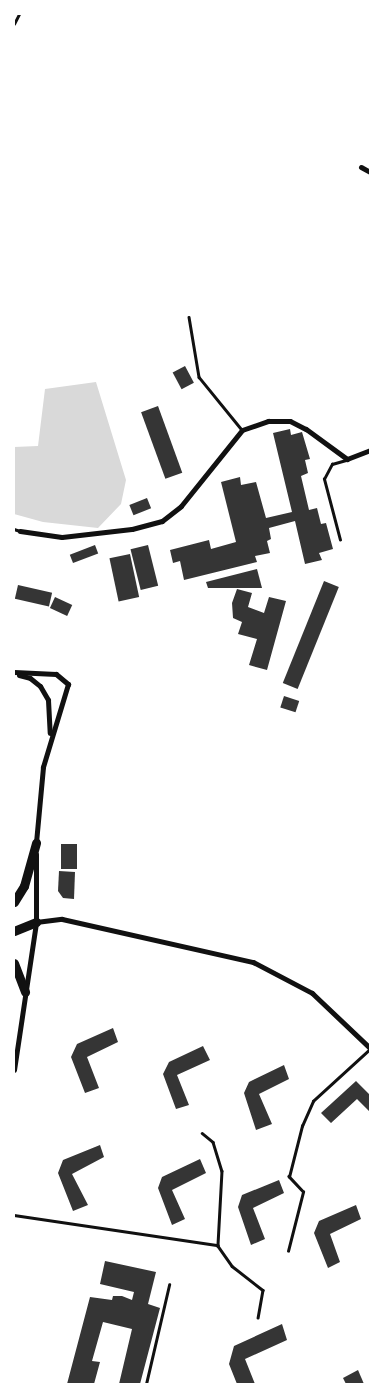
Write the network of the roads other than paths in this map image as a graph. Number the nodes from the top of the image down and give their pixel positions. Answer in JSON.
{"nodes":[{"id":1,"x":19,"y":14,"type":"edge"},
{"id":2,"x":14,"y":24,"type":"edge"},
{"id":3,"x":361,"y":168,"type":"dead end"},
{"id":4,"x":370,"y":172,"type":"edge"},
{"id":5,"x":190,"y":317,"type":"dead end"},
{"id":6,"x":242,"y":430,"type":"junction"},
{"id":7,"x":370,"y":450,"type":"edge"},
{"id":8,"x":347,"y":459,"type":"junction"},
{"id":9,"x":17,"y":530,"type":"edge"},
{"id":10,"x":340,"y":540,"type":"dead end"},
{"id":11,"x":14,"y":673,"type":"edge"},
{"id":12,"x":50,"y":740,"type":"junction"},
{"id":13,"x":36,"y":843,"type":"junction"},
{"id":14,"x":14,"y":902,"type":"edge"},
{"id":15,"x":36,"y":922,"type":"junction"},
{"id":16,"x":14,"y":927,"type":"edge"},
{"id":17,"x":14,"y":931,"type":"edge"},
{"id":18,"x":14,"y":963,"type":"edge"},
{"id":19,"x":25,"y":992,"type":"junction"},
{"id":20,"x":370,"y":1048,"type":"edge"},
{"id":21,"x":14,"y":1070,"type":"edge"},
{"id":22,"x":202,"y":1133,"type":"dead end"},
{"id":23,"x":14,"y":1215,"type":"edge"},
{"id":24,"x":218,"y":1246,"type":"junction"},
{"id":25,"x":288,"y":1251,"type":"dead end"},
{"id":26,"x":169,"y":1285,"type":"dead end"},
{"id":27,"x":258,"y":1318,"type":"dead end"},
{"id":28,"x":146,"y":1384,"type":"edge"}],
"edges":[{"from":1,"to":2,"type":"lane"},
{"from":3,"to":4,"type":"street"},
{"from":5,"to":6,"type":"lane"},
{"from":6,"to":8,"type":"street"},
{"from":6,"to":9,"type":"street"},
{"from":7,"to":8,"type":"street"},
{"from":8,"to":10,"type":"lane"},
{"from":11,"to":12,"type":"street"},
{"from":11,"to":12,"type":"street"},
{"from":12,"to":13,"type":"street"},
{"from":13,"to":14,"type":"highway"},
{"from":13,"to":15,"type":"street"},
{"from":15,"to":16,"type":"highway"},
{"from":15,"to":17,"type":"highway"},
{"from":15,"to":19,"type":"street"},
{"from":15,"to":20,"type":"street"},
{"from":18,"to":19,"type":"highway"},
{"from":19,"to":21,"type":"street"},
{"from":20,"to":25,"type":"lane"},
{"from":22,"to":24,"type":"lane"},
{"from":23,"to":24,"type":"lane"},
{"from":24,"to":27,"type":"lane"},
{"from":26,"to":28,"type":"lane"}]}
